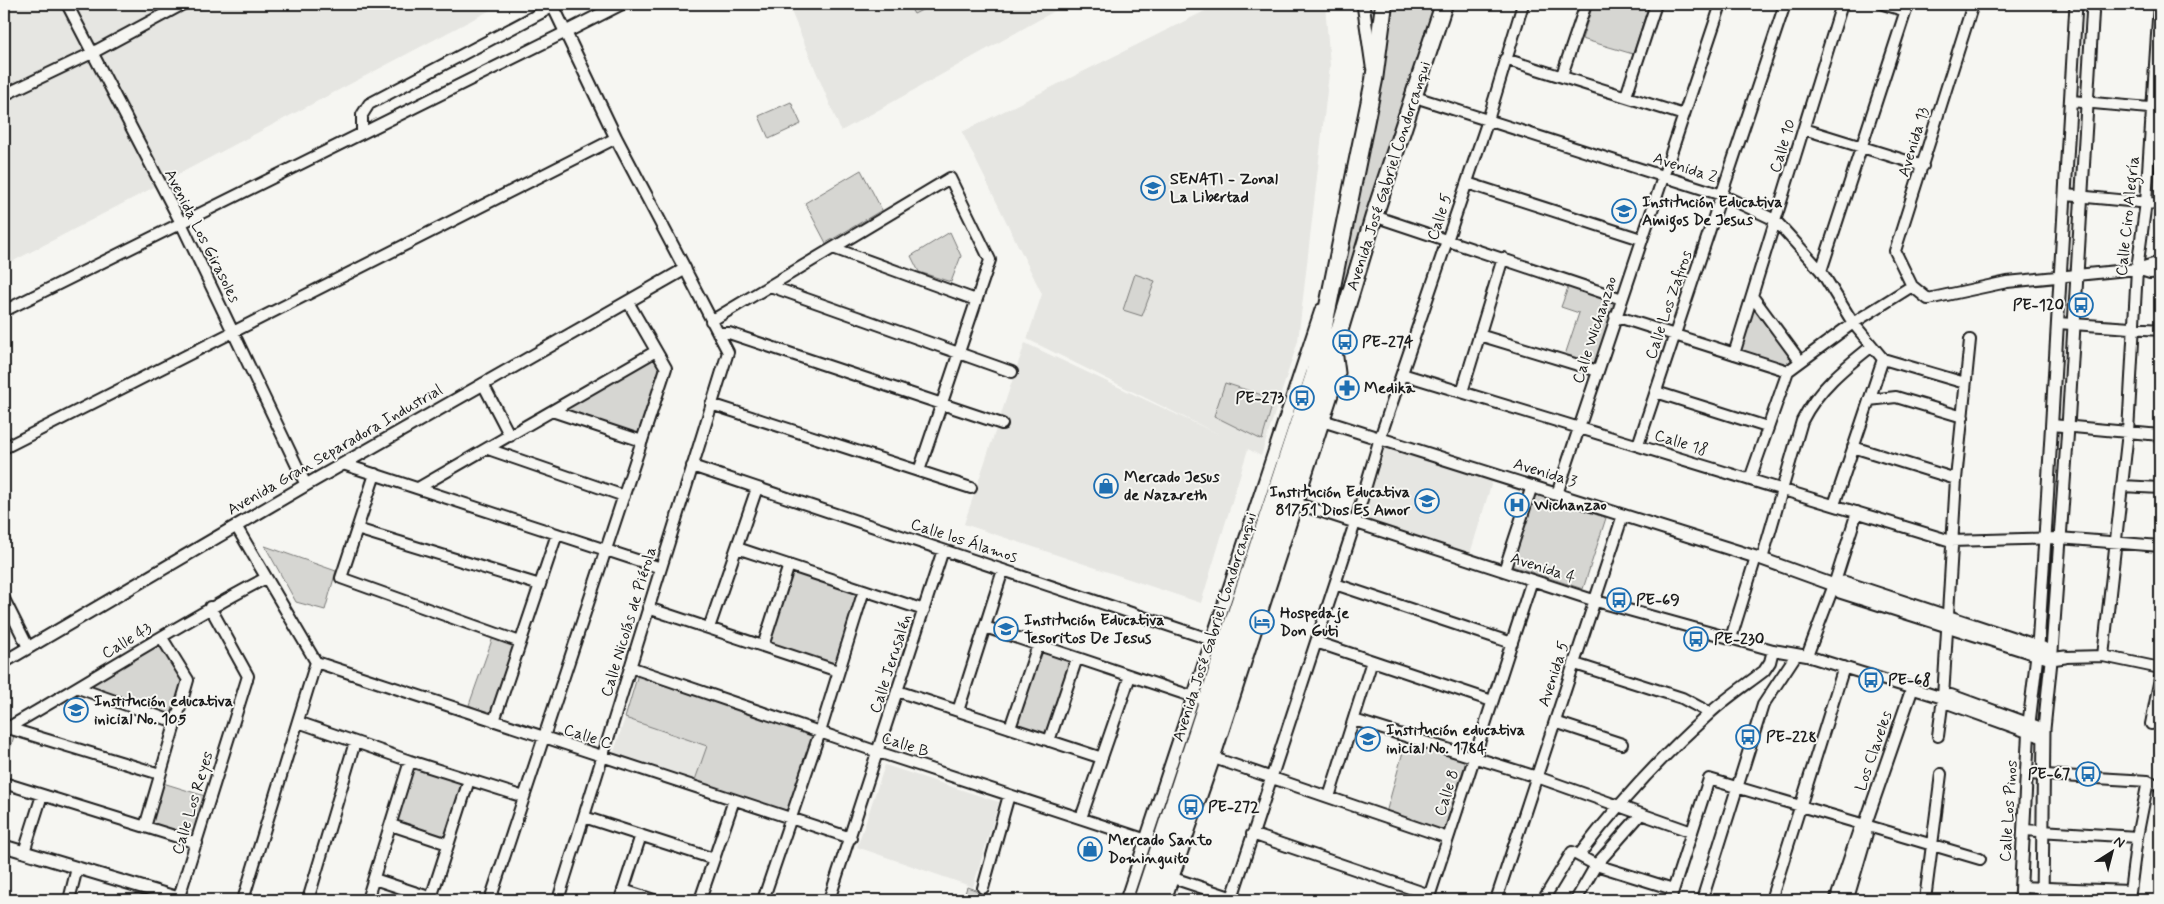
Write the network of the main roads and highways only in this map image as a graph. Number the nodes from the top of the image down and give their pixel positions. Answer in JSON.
{"nodes":[{"id":1,"x":1384,"y":4,"type":"edge"},
{"id":2,"x":1444,"y":4,"type":"edge"},
{"id":3,"x":1313,"y":417,"type":"junction"},
{"id":4,"x":1286,"y":501,"type":"junction"},
{"id":5,"x":1203,"y":754,"type":"junction"},
{"id":6,"x":1159,"y":844,"type":"junction"},
{"id":7,"x":1142,"y":900,"type":"edge"},
{"id":8,"x":1156,"y":900,"type":"edge"}],
"edges":[{"from":1,"to":3,"type":"highway","name":"Avenida José Gabriel Condorcanqui"},
{"from":2,"to":3,"type":"highway","name":"Avenida José Gabriel Condorcanqui"},
{"from":3,"to":4,"type":"highway","name":"Avenida José Gabriel Condorcanqui"},
{"from":4,"to":5,"type":"highway","name":"Avenida José Gabriel Condorcanqui"},
{"from":4,"to":5,"type":"highway","name":"Avenida José Gabriel Condorcanqui"},
{"from":5,"to":6,"type":"highway","name":"Avenida José Gabriel Condorcanqui"},
{"from":6,"to":7,"type":"highway","name":"Avenida José Gabriel Condorcanqui"},
{"from":6,"to":8,"type":"highway","name":"Avenida José Gabriel Condorcanqui"}]}
